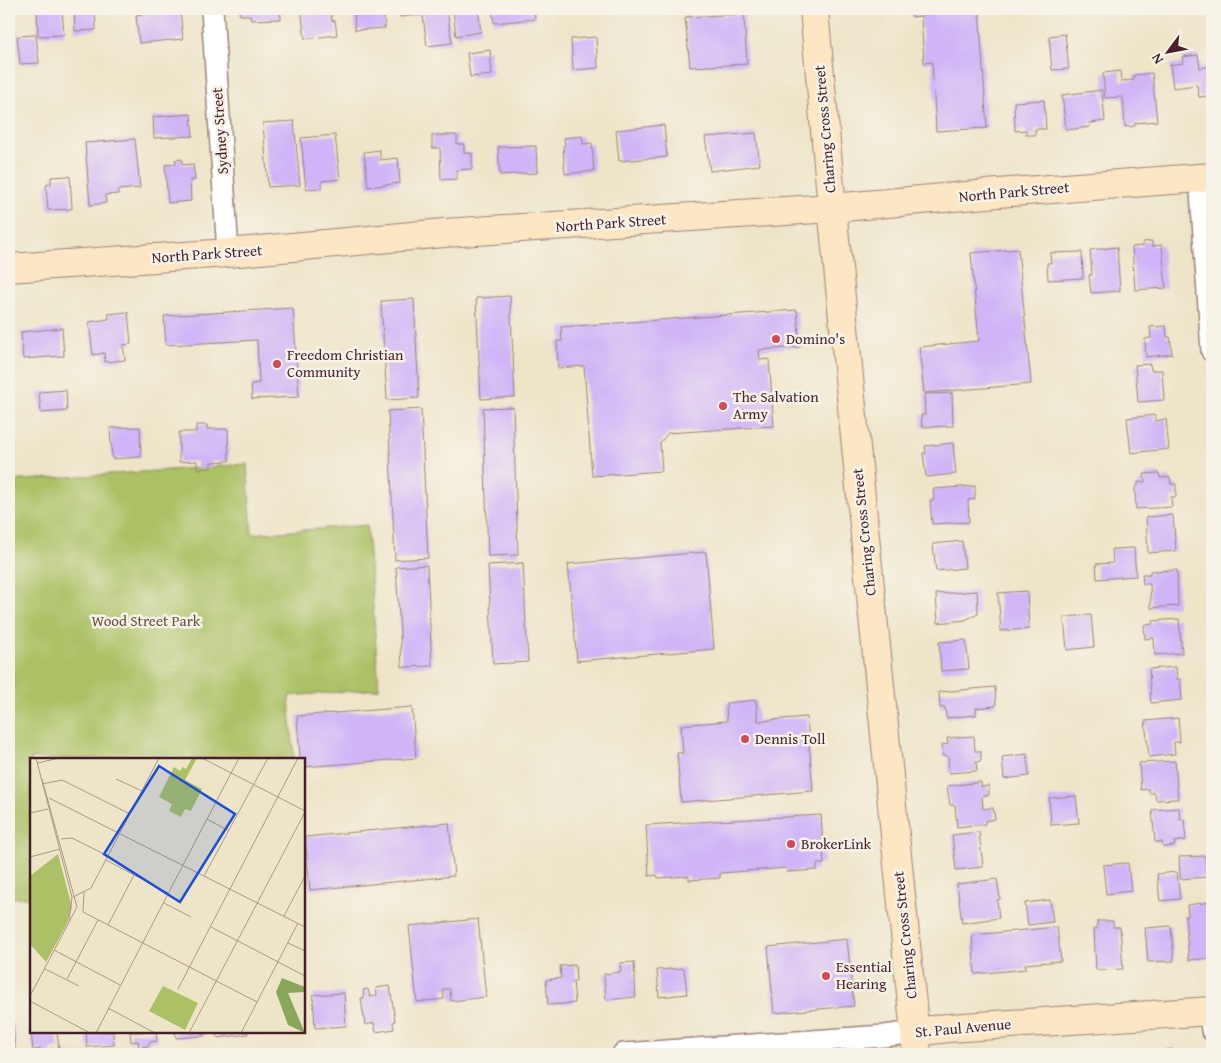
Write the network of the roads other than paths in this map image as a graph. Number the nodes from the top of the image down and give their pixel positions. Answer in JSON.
{"nodes":[{"id":1,"x":212,"y":9,"type":"edge"},
{"id":2,"x":814,"y":9,"type":"edge"},
{"id":3,"x":1206,"y":177,"type":"edge"},
{"id":4,"x":832,"y":208,"type":"junction"},
{"id":5,"x":228,"y":253,"type":"junction"},
{"id":6,"x":9,"y":268,"type":"edge"},
{"id":7,"x":1212,"y":352,"type":"edge"},
{"id":8,"x":1212,"y":1018,"type":"edge"},
{"id":9,"x":916,"y":1043,"type":"edge"},
{"id":10,"x":647,"y":1053,"type":"edge"},
{"id":11,"x":623,"y":1054,"type":"edge"}],
"edges":[{"from":1,"to":5,"type":"street","name":"Sydney Street"},
{"from":2,"to":4,"type":"main road","name":"Charing Cross Street"},
{"from":3,"to":4,"type":"main road","name":"North Park Street"},
{"from":3,"to":7,"type":"street"},
{"from":4,"to":5,"type":"main road","name":"North Park Street"},
{"from":4,"to":9,"type":"main road","name":"Charing Cross Street"},
{"from":5,"to":6,"type":"main road","name":"North Park Street"},
{"from":8,"to":9,"type":"main road","name":"St. Paul Avenue"},
{"from":9,"to":10,"type":"street","name":"St. Paul Avenue"},
{"from":10,"to":11,"type":"street","name":"St. Paul Avenue"}]}
